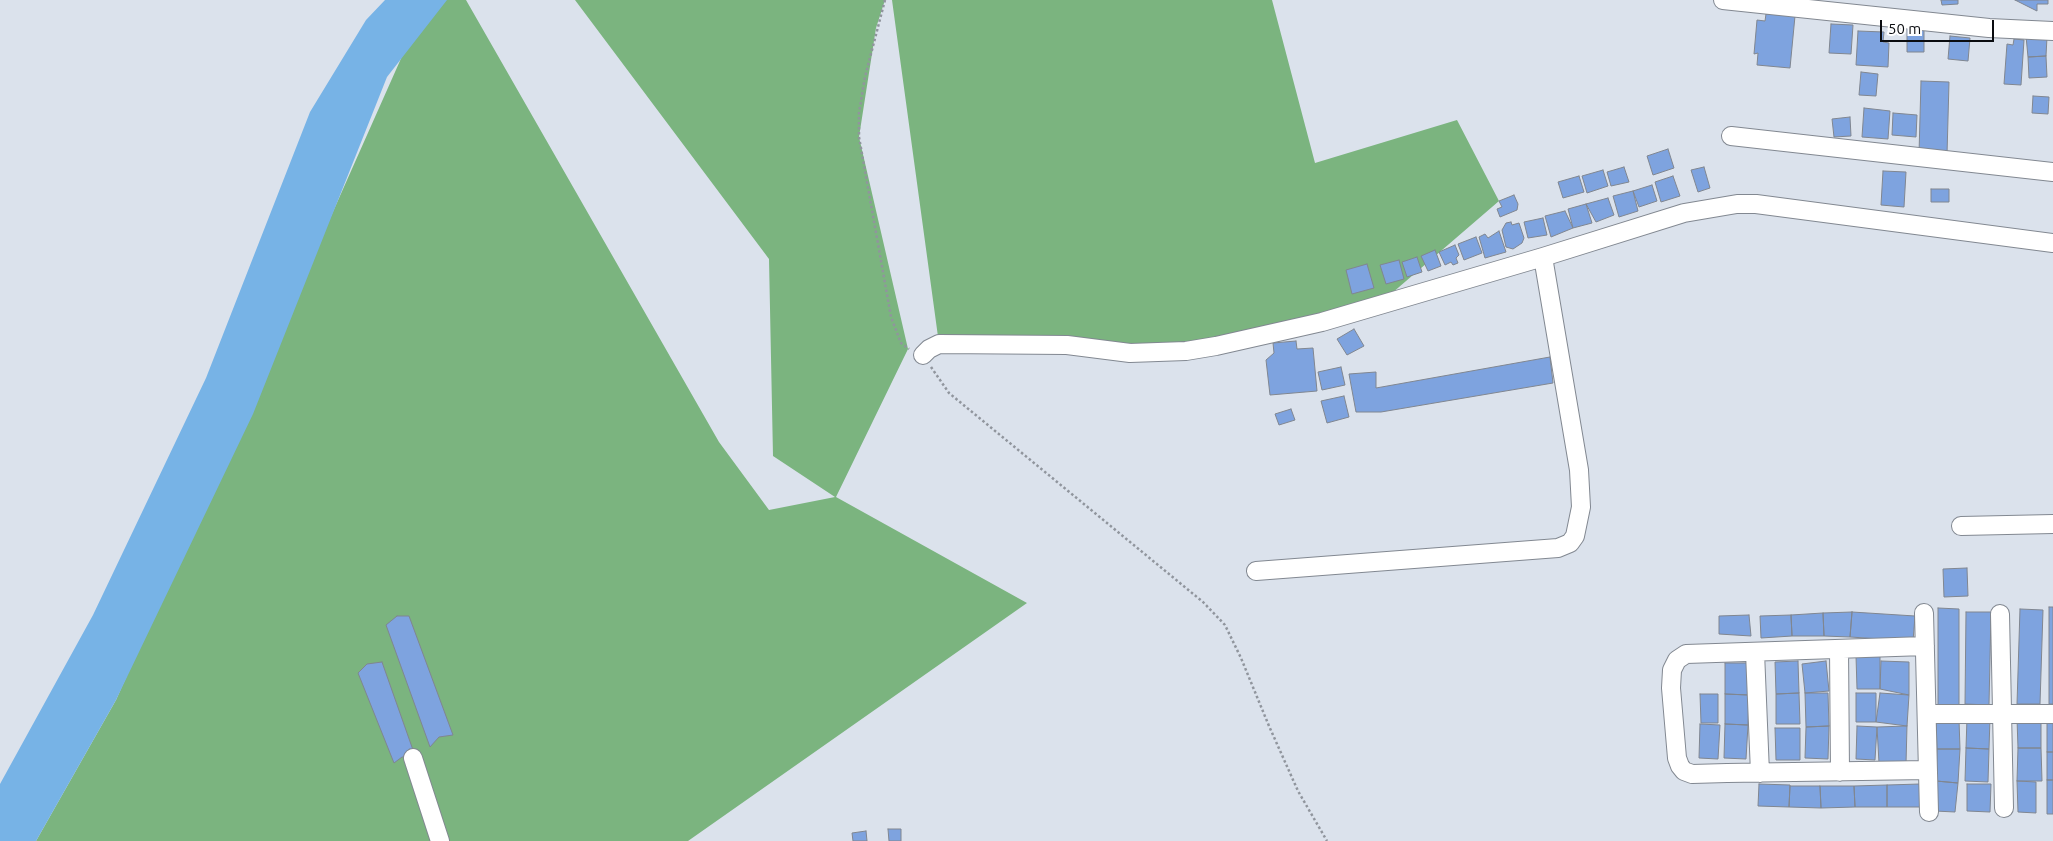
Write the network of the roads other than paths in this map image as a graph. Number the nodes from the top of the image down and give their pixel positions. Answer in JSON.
{"nodes":[{"id":1,"x":1723,"y":0,"type":"edge"},
{"id":2,"x":2053,"y":31,"type":"edge"},
{"id":3,"x":1731,"y":136,"type":"dead end"},
{"id":4,"x":2053,"y":172,"type":"edge"},
{"id":5,"x":2053,"y":243,"type":"edge"},
{"id":6,"x":1543,"y":257,"type":"junction"},
{"id":7,"x":923,"y":355,"type":"road end"},
{"id":8,"x":2053,"y":524,"type":"edge"},
{"id":9,"x":1961,"y":526,"type":"dead end"},
{"id":10,"x":1256,"y":571,"type":"dead end"},
{"id":11,"x":1924,"y":613,"type":"dead end"},
{"id":12,"x":2000,"y":614,"type":"dead end"},
{"id":13,"x":1925,"y":646,"type":"junction"},
{"id":14,"x":1839,"y":649,"type":"junction"},
{"id":15,"x":1755,"y":652,"type":"junction"},
{"id":16,"x":1927,"y":714,"type":"junction"},
{"id":17,"x":2002,"y":714,"type":"junction"},
{"id":18,"x":2053,"y":714,"type":"edge"},
{"id":19,"x":413,"y":758,"type":"dead end"},
{"id":20,"x":1928,"y":770,"type":"junction"},
{"id":21,"x":1840,"y":772,"type":"junction"},
{"id":22,"x":1760,"y":773,"type":"junction"},
{"id":23,"x":2004,"y":808,"type":"dead end"},
{"id":24,"x":1929,"y":812,"type":"dead end"},
{"id":25,"x":440,"y":841,"type":"edge"}],
"edges":[{"from":1,"to":2,"type":"street"},
{"from":3,"to":4,"type":"street"},
{"from":5,"to":6,"type":"street"},
{"from":6,"to":7,"type":"street"},
{"from":6,"to":10,"type":"street"},
{"from":8,"to":9,"type":"street"},
{"from":11,"to":13,"type":"street"},
{"from":12,"to":17,"type":"street"},
{"from":13,"to":14,"type":"street"},
{"from":13,"to":16,"type":"street"},
{"from":14,"to":15,"type":"street"},
{"from":14,"to":21,"type":"street"},
{"from":15,"to":22,"type":"street"},
{"from":15,"to":22,"type":"street"},
{"from":16,"to":17,"type":"street"},
{"from":16,"to":20,"type":"street"},
{"from":17,"to":18,"type":"street"},
{"from":17,"to":23,"type":"street"},
{"from":19,"to":25,"type":"street"},
{"from":20,"to":21,"type":"street"},
{"from":20,"to":24,"type":"street"},
{"from":21,"to":22,"type":"street"}]}
